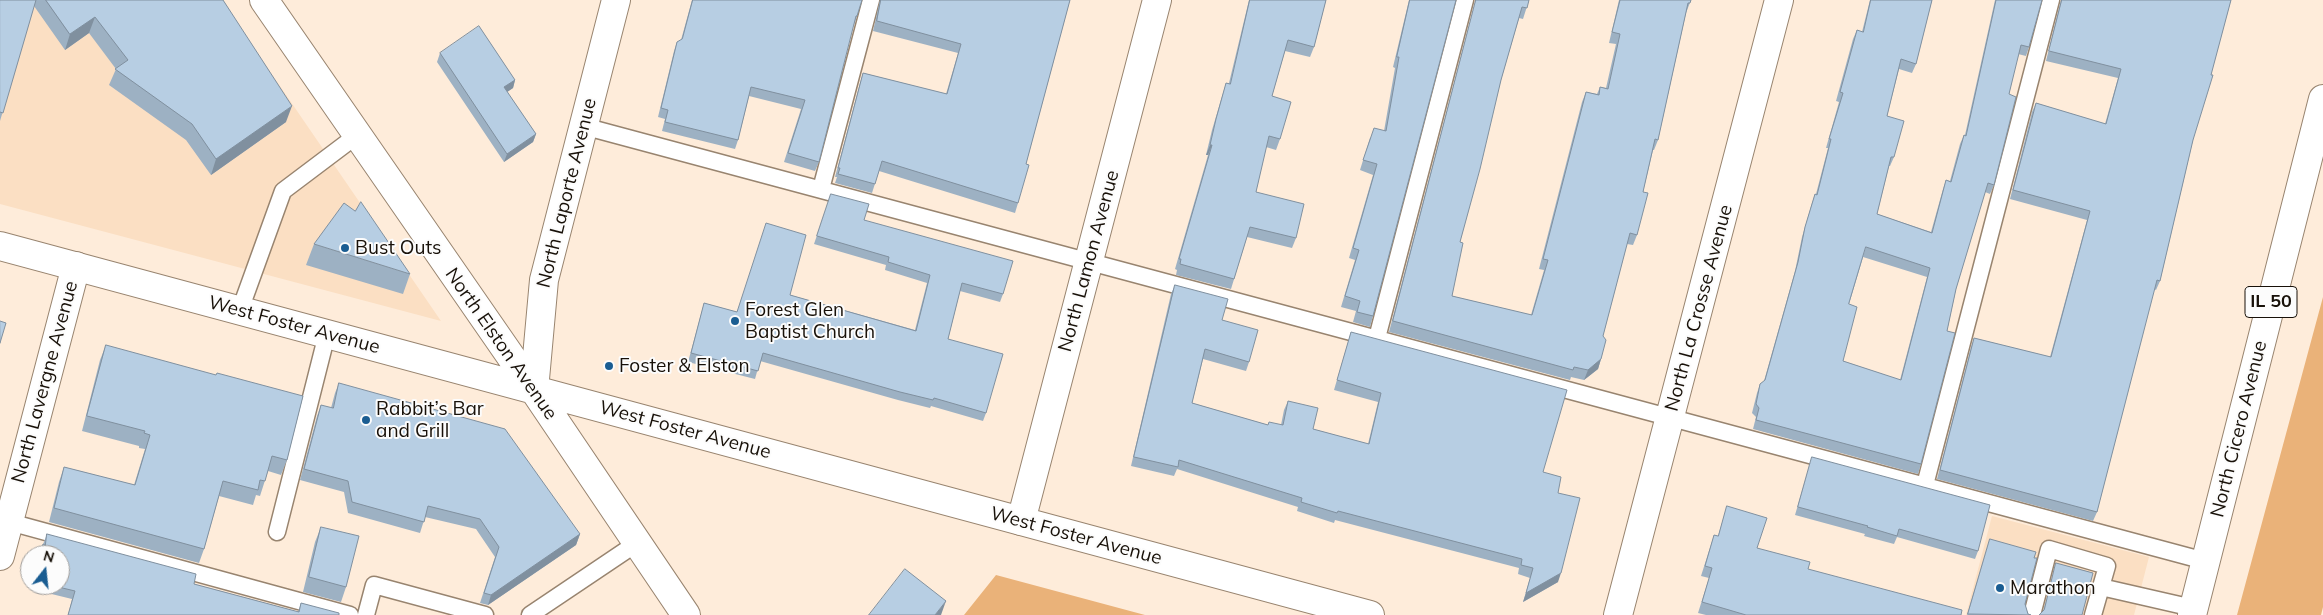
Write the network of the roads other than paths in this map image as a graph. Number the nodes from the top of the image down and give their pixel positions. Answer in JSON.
{"nodes":[{"id":1,"x":264,"y":0,"type":"edge"},
{"id":2,"x":616,"y":0,"type":"edge"},
{"id":3,"x":871,"y":0,"type":"edge"},
{"id":4,"x":1157,"y":0,"type":"edge"},
{"id":5,"x":1465,"y":0,"type":"edge"},
{"id":6,"x":1779,"y":0,"type":"edge"},
{"id":7,"x":2052,"y":0,"type":"edge"},
{"id":8,"x":2323,"y":98,"type":"edge"},
{"id":9,"x":584,"y":126,"type":"junction"},
{"id":10,"x":356,"y":136,"type":"junction"},
{"id":11,"x":822,"y":189,"type":"junction"},
{"id":12,"x":0,"y":246,"type":"edge"},
{"id":13,"x":1089,"y":261,"type":"junction"},
{"id":14,"x":76,"y":266,"type":"junction"},
{"id":15,"x":240,"y":310,"type":"junction"},
{"id":16,"x":327,"y":334,"type":"junction"},
{"id":17,"x":1377,"y":338,"type":"junction"},
{"id":18,"x":534,"y":390,"type":"junction"},
{"id":19,"x":1670,"y":417,"type":"junction"},
{"id":20,"x":1925,"y":485,"type":"junction"},
{"id":21,"x":4,"y":521,"type":"edge"},
{"id":22,"x":1021,"y":521,"type":"junction"},
{"id":23,"x":277,"y":532,"type":"dead end"},
{"id":24,"x":637,"y":543,"type":"junction"},
{"id":25,"x":0,"y":556,"type":"edge"},
{"id":26,"x":2205,"y":561,"type":"junction"},
{"id":27,"x":2102,"y":587,"type":"junction"},
{"id":28,"x":2192,"y":612,"type":"edge"},
{"id":29,"x":2090,"y":613,"type":"edge"},
{"id":30,"x":350,"y":615,"type":"edge"},
{"id":31,"x":366,"y":615,"type":"edge"},
{"id":32,"x":486,"y":615,"type":"edge"},
{"id":33,"x":530,"y":615,"type":"edge"},
{"id":34,"x":686,"y":615,"type":"edge"},
{"id":35,"x":1370,"y":615,"type":"edge"},
{"id":36,"x":1618,"y":615,"type":"edge"},
{"id":37,"x":2032,"y":615,"type":"edge"}],
"edges":[{"from":1,"to":10,"type":"street","name":"North Elston Avenue"},
{"from":2,"to":9,"type":"street","name":"North Laporte Avenue"},
{"from":3,"to":11,"type":"lane"},
{"from":4,"to":13,"type":"street","name":"North Lamon Avenue"},
{"from":5,"to":17,"type":"lane"},
{"from":6,"to":19,"type":"street","name":"North La Crosse Avenue"},
{"from":7,"to":20,"type":"lane"},
{"from":8,"to":26,"type":"street","name":"North Cicero Avenue","number":"IL 50"},
{"from":9,"to":11,"type":"lane"},
{"from":9,"to":18,"type":"street","name":"North Laporte Avenue"},
{"from":10,"to":15,"type":"lane"},
{"from":10,"to":18,"type":"street","name":"North Elston Avenue"},
{"from":11,"to":13,"type":"lane"},
{"from":12,"to":14,"type":"street","name":"West Foster Avenue"},
{"from":13,"to":17,"type":"lane"},
{"from":13,"to":22,"type":"street","name":"North Lamon Avenue"},
{"from":14,"to":15,"type":"street","name":"West Foster Avenue"},
{"from":14,"to":21,"type":"street","name":"North Lavergne Avenue"},
{"from":15,"to":16,"type":"street","name":"West Foster Avenue"},
{"from":16,"to":18,"type":"street","name":"West Foster Avenue"},
{"from":16,"to":23,"type":"lane"},
{"from":17,"to":19,"type":"lane"},
{"from":18,"to":22,"type":"street","name":"West Foster Avenue"},
{"from":18,"to":24,"type":"street","name":"North Elston Avenue"},
{"from":19,"to":20,"type":"lane"},
{"from":19,"to":36,"type":"street","name":"North La Crosse Avenue"},
{"from":20,"to":26,"type":"lane"},
{"from":21,"to":25,"type":"street","name":"North Lavergne Avenue"},
{"from":21,"to":30,"type":"lane"},
{"from":22,"to":35,"type":"street","name":"West Foster Avenue"},
{"from":24,"to":33,"type":"lane"},
{"from":24,"to":34,"type":"street","name":"North Elston Avenue"},
{"from":26,"to":28,"type":"street","name":"North Cicero Avenue","number":"IL 50"},
{"from":27,"to":28,"type":"lane"},
{"from":27,"to":29,"type":"lane"},
{"from":27,"to":37,"type":"lane"},
{"from":31,"to":32,"type":"lane"}]}
